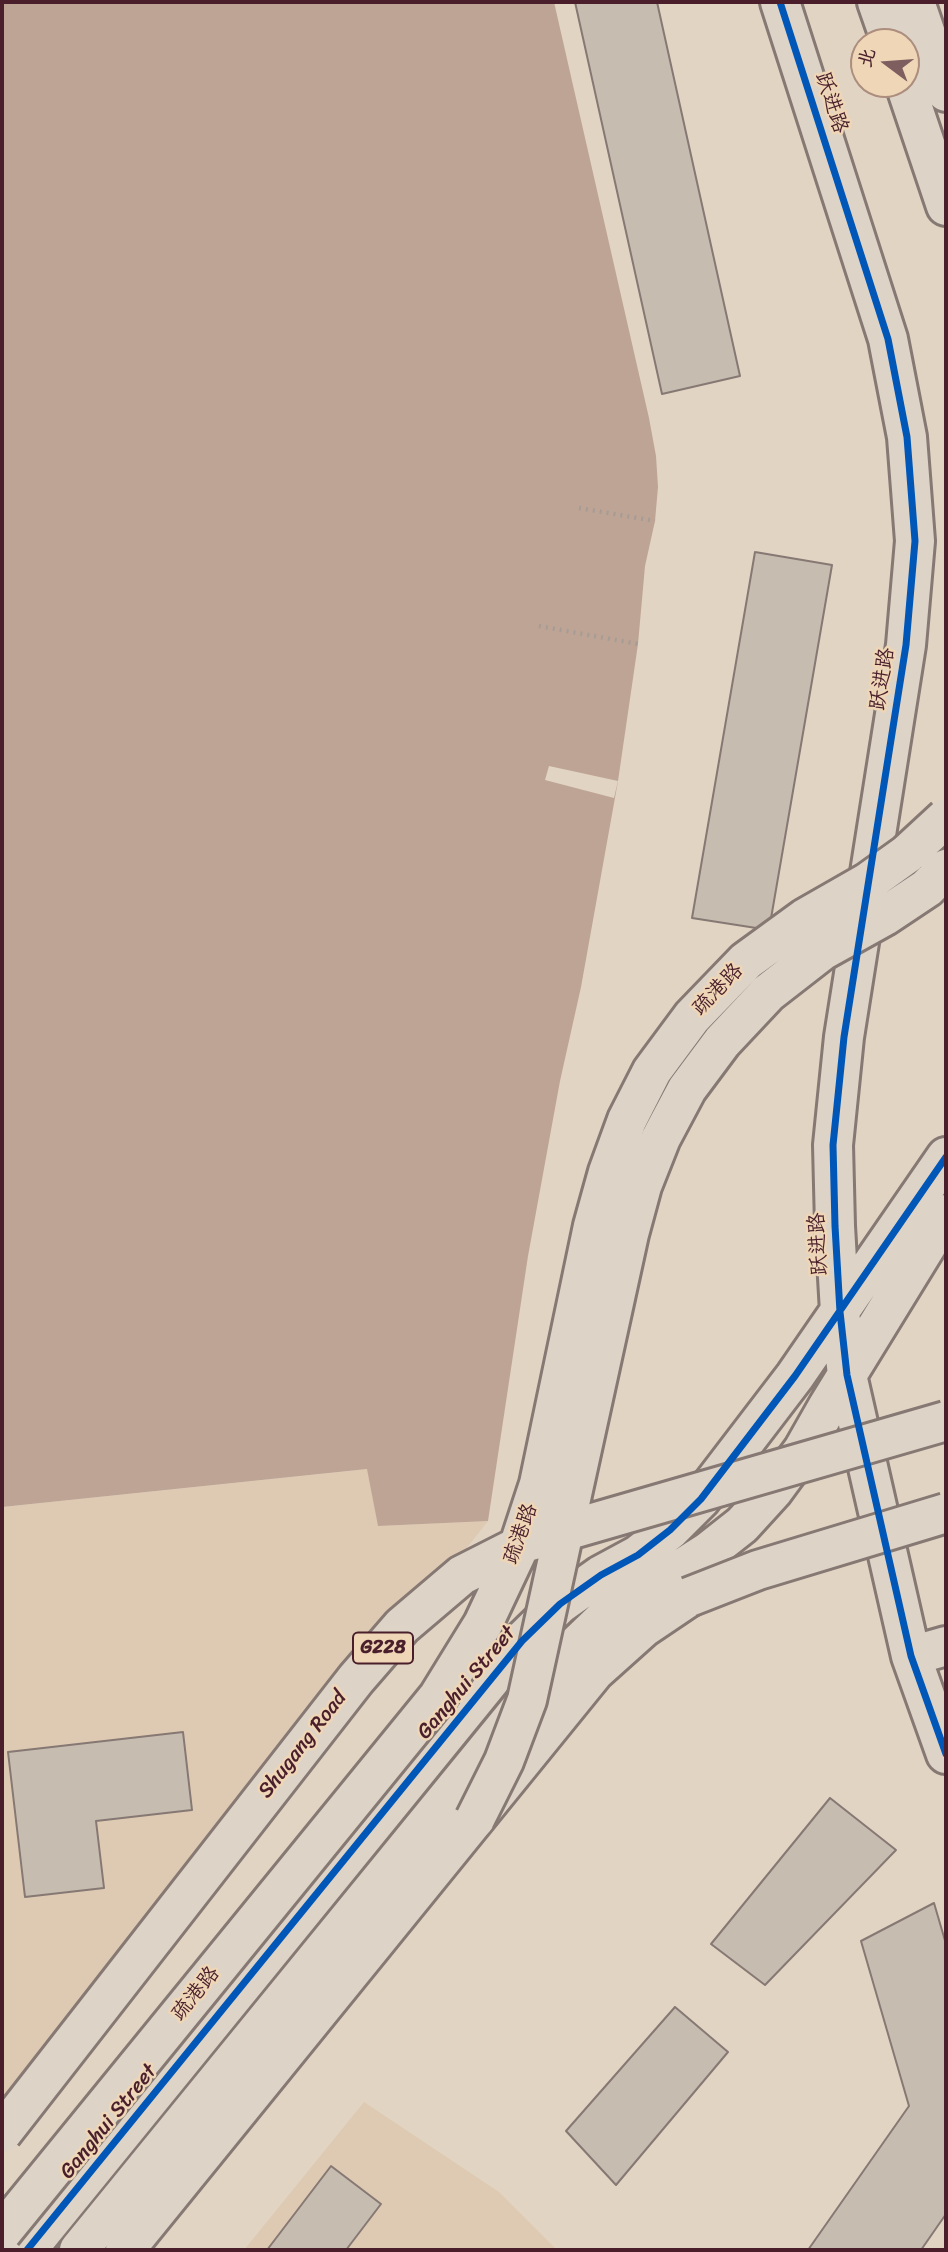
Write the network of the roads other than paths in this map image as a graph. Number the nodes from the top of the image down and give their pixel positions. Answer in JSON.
{"nodes":[{"id":1,"x":780,"y":2,"type":"edge"},
{"id":2,"x":877,"y":2,"type":"edge"},
{"id":3,"x":915,"y":2,"type":"edge"},
{"id":4,"x":886,"y":28,"type":"edge"},
{"id":5,"x":946,"y":92,"type":"edge"},
{"id":6,"x":910,"y":98,"type":"edge"},
{"id":7,"x":946,"y":206,"type":"edge"},
{"id":8,"x":946,"y":818,"type":"edge"},
{"id":9,"x":946,"y":869,"type":"edge"},
{"id":10,"x":946,"y":1157,"type":"edge"},
{"id":11,"x":946,"y":1214,"type":"edge"},
{"id":12,"x":840,"y":1312,"type":"junction"},
{"id":13,"x":847,"y":1375,"type":"junction"},
{"id":14,"x":946,"y":1421,"type":"edge"},
{"id":15,"x":946,"y":1513,"type":"edge"},
{"id":16,"x":929,"y":1651,"type":"edge"},
{"id":17,"x":946,"y":1755,"type":"edge"},
{"id":18,"x":475,"y":1819,"type":"junction"},
{"id":19,"x":2,"y":2133,"type":"edge"},
{"id":20,"x":2,"y":2232,"type":"edge"},
{"id":21,"x":27,"y":2250,"type":"edge"},
{"id":22,"x":79,"y":2250,"type":"edge"},
{"id":23,"x":125,"y":2250,"type":"edge"}],
"edges":[{"from":1,"to":12,"type":"main road","name":"跃进路"},
{"from":2,"to":4,"type":"main road"},
{"from":3,"to":5,"type":"main road"},
{"from":6,"to":7,"type":"main road"},
{"from":8,"to":20,"type":"main road","name":"疏港路","bridge":true},
{"from":9,"to":18,"type":"main road","bridge":true},
{"from":10,"to":12,"type":"main road","name":"Ganghui Street"},
{"from":11,"to":13,"type":"main road"},
{"from":12,"to":13,"type":"main road","name":"跃进路"},
{"from":12,"to":21,"type":"main road","name":"Ganghui Street"},
{"from":13,"to":16,"type":"main road","name":"跃进路"},
{"from":13,"to":22,"type":"main road"},
{"from":14,"to":19,"type":"main road","name":"Shugang Road","number":"G228","bridge":true},
{"from":15,"to":18,"type":"main road","bridge":true},
{"from":16,"to":17,"type":"main road","name":"跃进路"},
{"from":18,"to":23,"type":"main road"}]}
